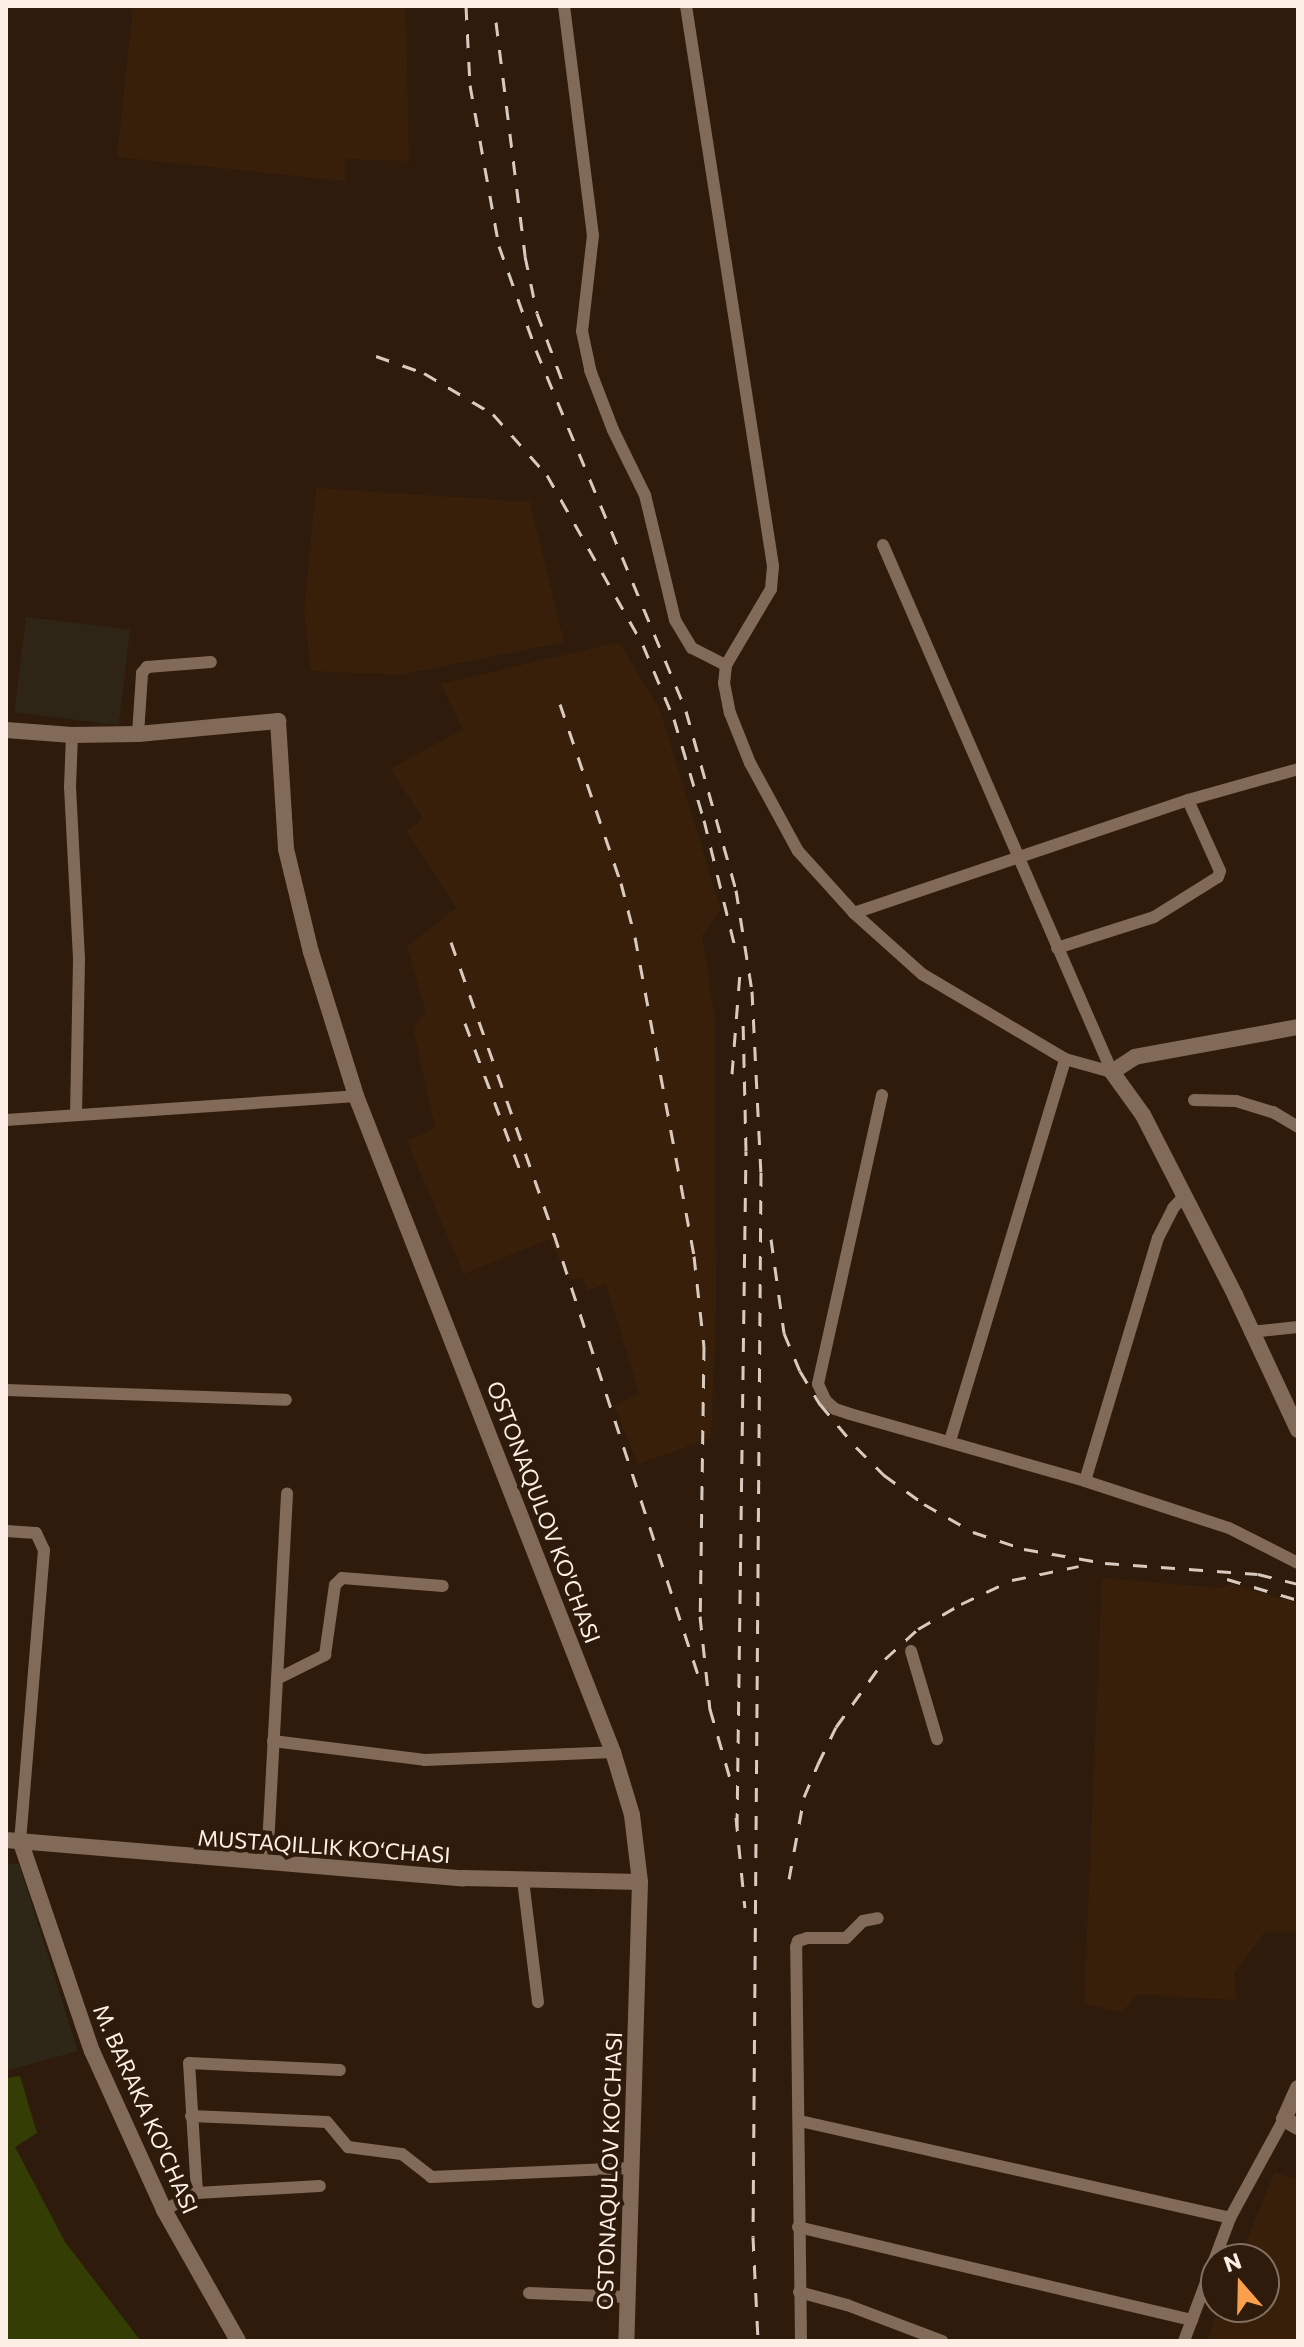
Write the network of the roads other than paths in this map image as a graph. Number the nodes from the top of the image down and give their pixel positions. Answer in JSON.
{"nodes":[{"id":1,"x":564,"y":6,"type":"edge"},
{"id":2,"x":686,"y":6,"type":"edge"},
{"id":3,"x":883,"y":545,"type":"dead end"},
{"id":4,"x":211,"y":662,"type":"dead end"},
{"id":5,"x":726,"y":665,"type":"junction"},
{"id":6,"x":6,"y":730,"type":"edge"},
{"id":7,"x":138,"y":734,"type":"junction"},
{"id":8,"x":72,"y":735,"type":"junction"},
{"id":9,"x":1298,"y":769,"type":"edge"},
{"id":10,"x":1188,"y":800,"type":"junction"},
{"id":11,"x":1017,"y":856,"type":"junction"},
{"id":12,"x":854,"y":913,"type":"junction"},
{"id":13,"x":1057,"y":948,"type":"junction"},
{"id":14,"x":1298,"y":1027,"type":"edge"},
{"id":15,"x":1065,"y":1059,"type":"junction"},
{"id":16,"x":1112,"y":1072,"type":"junction"},
{"id":17,"x":882,"y":1095,"type":"dead end"},
{"id":18,"x":356,"y":1096,"type":"junction"},
{"id":19,"x":1194,"y":1100,"type":"dead end"},
{"id":20,"x":76,"y":1115,"type":"junction"},
{"id":21,"x":6,"y":1120,"type":"edge"},
{"id":22,"x":1298,"y":1127,"type":"edge"},
{"id":23,"x":1184,"y":1196,"type":"junction"},
{"id":24,"x":1298,"y":1327,"type":"edge"},
{"id":25,"x":1250,"y":1332,"type":"junction"},
{"id":26,"x":6,"y":1390,"type":"edge"},
{"id":27,"x":286,"y":1400,"type":"dead end"},
{"id":28,"x":1298,"y":1430,"type":"edge"},
{"id":29,"x":950,"y":1441,"type":"junction"},
{"id":30,"x":1085,"y":1481,"type":"junction"},
{"id":31,"x":287,"y":1494,"type":"dead end"},
{"id":32,"x":6,"y":1531,"type":"edge"},
{"id":33,"x":1298,"y":1563,"type":"edge"},
{"id":34,"x":443,"y":1586,"type":"dead end"},
{"id":35,"x":911,"y":1651,"type":"dead end"},
{"id":36,"x":277,"y":1679,"type":"junction"},
{"id":37,"x":937,"y":1739,"type":"dead end"},
{"id":38,"x":273,"y":1741,"type":"junction"},
{"id":39,"x":613,"y":1752,"type":"junction"},
{"id":40,"x":13,"y":1840,"type":"edge"},
{"id":41,"x":267,"y":1864,"type":"junction"},
{"id":42,"x":523,"y":1880,"type":"junction"},
{"id":43,"x":640,"y":1882,"type":"junction"},
{"id":44,"x":878,"y":1918,"type":"dead end"},
{"id":45,"x":538,"y":2002,"type":"dead end"},
{"id":46,"x":340,"y":2070,"type":"dead end"},
{"id":47,"x":1298,"y":2088,"type":"edge"},
{"id":48,"x":191,"y":2116,"type":"junction"},
{"id":49,"x":800,"y":2121,"type":"junction"},
{"id":50,"x":1291,"y":2123,"type":"edge"},
{"id":51,"x":631,"y":2168,"type":"junction"},
{"id":52,"x":320,"y":2186,"type":"dead end"},
{"id":53,"x":197,"y":2193,"type":"junction"},
{"id":54,"x":164,"y":2210,"type":"junction"},
{"id":55,"x":1230,"y":2218,"type":"junction"},
{"id":56,"x":798,"y":2227,"type":"junction"},
{"id":57,"x":799,"y":2292,"type":"junction"},
{"id":58,"x":529,"y":2293,"type":"dead end"},
{"id":59,"x":628,"y":2297,"type":"junction"},
{"id":60,"x":1192,"y":2320,"type":"junction"},
{"id":61,"x":238,"y":2341,"type":"edge"},
{"id":62,"x":626,"y":2341,"type":"edge"},
{"id":63,"x":801,"y":2341,"type":"edge"},
{"id":64,"x":942,"y":2341,"type":"edge"},
{"id":65,"x":1184,"y":2341,"type":"edge"}],
"edges":[{"from":1,"to":5,"type":"street"},
{"from":2,"to":5,"type":"street"},
{"from":3,"to":11,"type":"street"},
{"from":4,"to":7,"type":"street"},
{"from":5,"to":12,"type":"street"},
{"from":6,"to":8,"type":"street"},
{"from":7,"to":8,"type":"street"},
{"from":7,"to":18,"type":"street","name":"OSTONAQULOV KO'CHASI"},
{"from":8,"to":20,"type":"street"},
{"from":9,"to":10,"type":"street"},
{"from":10,"to":11,"type":"street"},
{"from":10,"to":13,"type":"street"},
{"from":11,"to":12,"type":"street"},
{"from":11,"to":13,"type":"street"},
{"from":12,"to":15,"type":"street"},
{"from":13,"to":16,"type":"street"},
{"from":14,"to":16,"type":"street"},
{"from":15,"to":16,"type":"street"},
{"from":15,"to":29,"type":"street"},
{"from":16,"to":23,"type":"street"},
{"from":17,"to":29,"type":"street"},
{"from":18,"to":20,"type":"street"},
{"from":18,"to":39,"type":"street","name":"OSTONAQULOV KO'CHASI"},
{"from":19,"to":22,"type":"street"},
{"from":20,"to":21,"type":"street"},
{"from":23,"to":25,"type":"street"},
{"from":23,"to":30,"type":"street"},
{"from":24,"to":25,"type":"street"},
{"from":25,"to":28,"type":"street"},
{"from":26,"to":27,"type":"street"},
{"from":29,"to":30,"type":"street"},
{"from":30,"to":33,"type":"street"},
{"from":31,"to":36,"type":"street"},
{"from":32,"to":40,"type":"street"},
{"from":34,"to":36,"type":"street"},
{"from":35,"to":37,"type":"street"},
{"from":36,"to":38,"type":"street"},
{"from":38,"to":39,"type":"street"},
{"from":38,"to":41,"type":"street"},
{"from":39,"to":43,"type":"street","name":"OSTONAQULOV KO'CHASI"},
{"from":40,"to":41,"type":"street","name":"MUSTAQILLIK KO‘CHASI"},
{"from":40,"to":54,"type":"street","name":"M. BARAKA KO'CHASI"},
{"from":41,"to":42,"type":"street","name":"MUSTAQILLIK KO‘CHASI"},
{"from":42,"to":43,"type":"street","name":"MUSTAQILLIK KO‘CHASI"},
{"from":42,"to":45,"type":"street"},
{"from":43,"to":51,"type":"street","name":"OSTONAQULOV KO'CHASI"},
{"from":44,"to":49,"type":"street"},
{"from":46,"to":48,"type":"street"},
{"from":47,"to":50,"type":"street"},
{"from":48,"to":51,"type":"street"},
{"from":48,"to":53,"type":"street"},
{"from":49,"to":55,"type":"street"},
{"from":49,"to":56,"type":"street"},
{"from":50,"to":55,"type":"street"},
{"from":51,"to":59,"type":"street","name":"OSTONAQULOV KO'CHASI"},
{"from":52,"to":53,"type":"street"},
{"from":53,"to":54,"type":"street"},
{"from":54,"to":61,"type":"street","name":"M. BARAKA KO'CHASI"},
{"from":55,"to":60,"type":"street"},
{"from":56,"to":57,"type":"street"},
{"from":56,"to":60,"type":"street"},
{"from":57,"to":63,"type":"street"},
{"from":57,"to":64,"type":"street"},
{"from":58,"to":59,"type":"street"},
{"from":59,"to":62,"type":"street","name":"OSTONAQULOV KO'CHASI"},
{"from":60,"to":65,"type":"street"}]}
